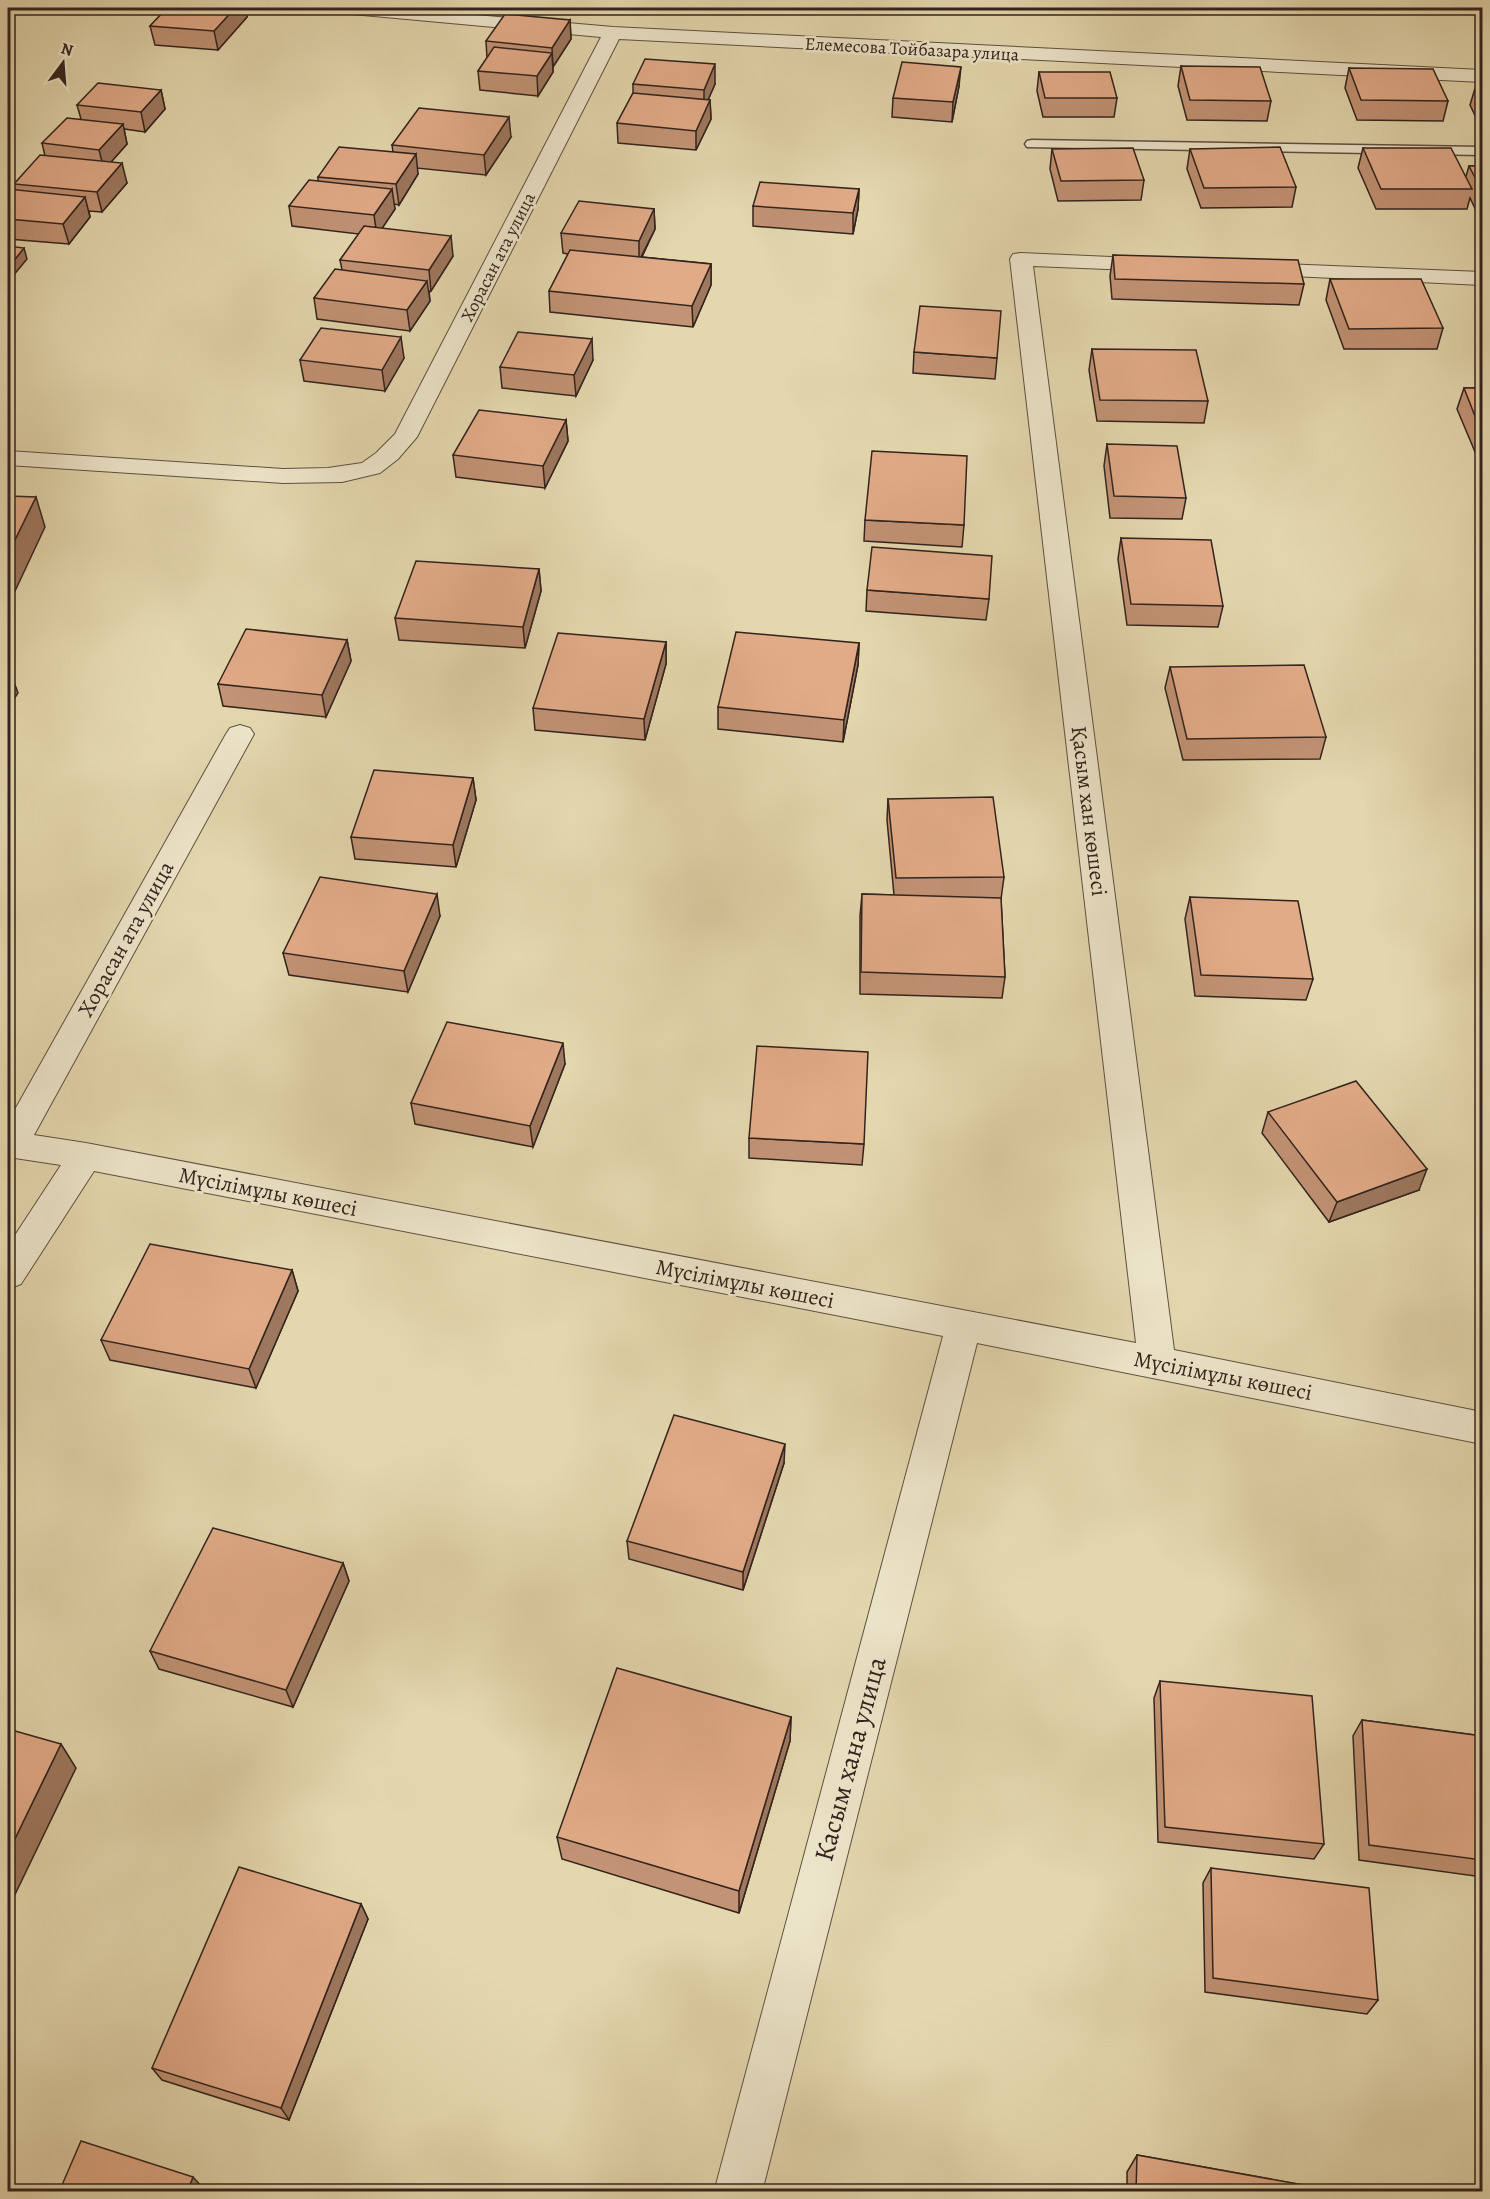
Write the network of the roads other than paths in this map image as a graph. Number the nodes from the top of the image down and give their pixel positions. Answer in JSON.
{"nodes":[{"id":1,"x":341,"y":8,"type":"edge"},
{"id":2,"x":613,"y":33,"type":"junction"},
{"id":3,"x":1482,"y":76,"type":"edge"},
{"id":4,"x":1032,"y":144,"type":"dead end"},
{"id":5,"x":1482,"y":152,"type":"edge"},
{"id":6,"x":1175,"y":266,"type":"edge"},
{"id":7,"x":1234,"y":268,"type":"edge"},
{"id":8,"x":1482,"y":279,"type":"edge"},
{"id":9,"x":8,"y":458,"type":"edge"},
{"id":10,"x":240,"y":734,"type":"dead end"},
{"id":11,"x":10,"y":1144,"type":"edge"},
{"id":12,"x":86,"y":1156,"type":"junction"},
{"id":13,"x":8,"y":1274,"type":"edge"},
{"id":14,"x":963,"y":1327,"type":"junction"},
{"id":15,"x":1157,"y":1362,"type":"junction"},
{"id":16,"x":1482,"y":1428,"type":"edge"},
{"id":17,"x":738,"y":2192,"type":"edge"}],
"edges":[{"from":1,"to":2,"type":"street","name":"Елемесова Тойбазара улица"},
{"from":2,"to":3,"type":"street","name":"Елемесова Тойбазара улица"},
{"from":2,"to":9,"type":"street","name":"Хорасан ата улица"},
{"from":4,"to":5,"type":"lane"},
{"from":6,"to":15,"type":"street","name":"Қасым хан көшесі"},
{"from":7,"to":8,"type":"street"},
{"from":10,"to":11,"type":"street","name":"Хорасан ата улица"},
{"from":11,"to":12,"type":"street","name":"Мүсілімұлы көшесі"},
{"from":12,"to":13,"type":"street"},
{"from":12,"to":14,"type":"street","name":"Мүсілімұлы көшесі"},
{"from":14,"to":15,"type":"street","name":"Мүсілімұлы көшесі"},
{"from":14,"to":17,"type":"street","name":"Касым хана улица"},
{"from":15,"to":16,"type":"street","name":"Мүсілімұлы көшесі"}]}
